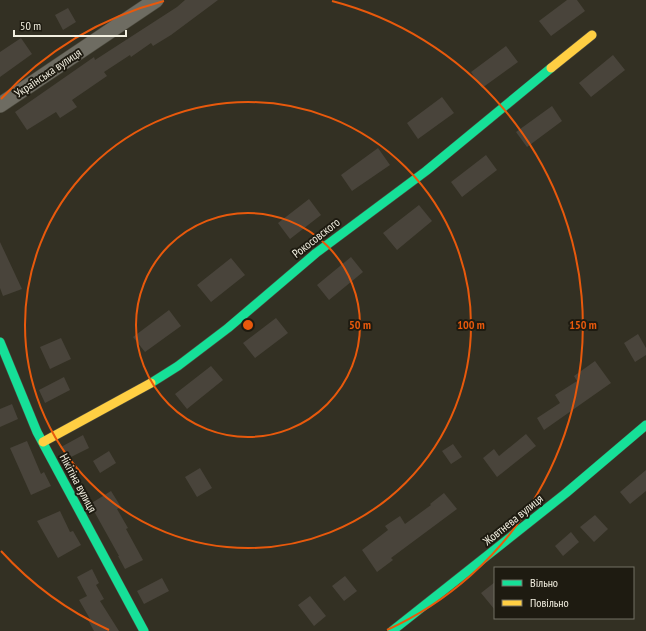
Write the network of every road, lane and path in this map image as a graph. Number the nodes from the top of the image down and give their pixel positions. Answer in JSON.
{"nodes":[{"id":1,"x":156,"y":0,"type":"edge"},
{"id":2,"x":592,"y":35,"type":"dead end"},
{"id":3,"x":0,"y":105,"type":"edge"},
{"id":4,"x":0,"y":342,"type":"edge"},
{"id":5,"x":646,"y":425,"type":"edge"},
{"id":6,"x":43,"y":442,"type":"junction"},
{"id":7,"x":144,"y":631,"type":"edge"},
{"id":8,"x":392,"y":631,"type":"edge"}],
"edges":[{"from":1,"to":3,"type":"street","name":"Українська вулиця"},
{"from":2,"to":6,"type":"street","name":"Рокосовского"},
{"from":4,"to":6,"type":"street","name":"Нікітіна вулиця"},
{"from":5,"to":8,"type":"street","name":"Жовтнева вулиця"},
{"from":6,"to":7,"type":"street","name":"Нікітіна вулиця"}]}
